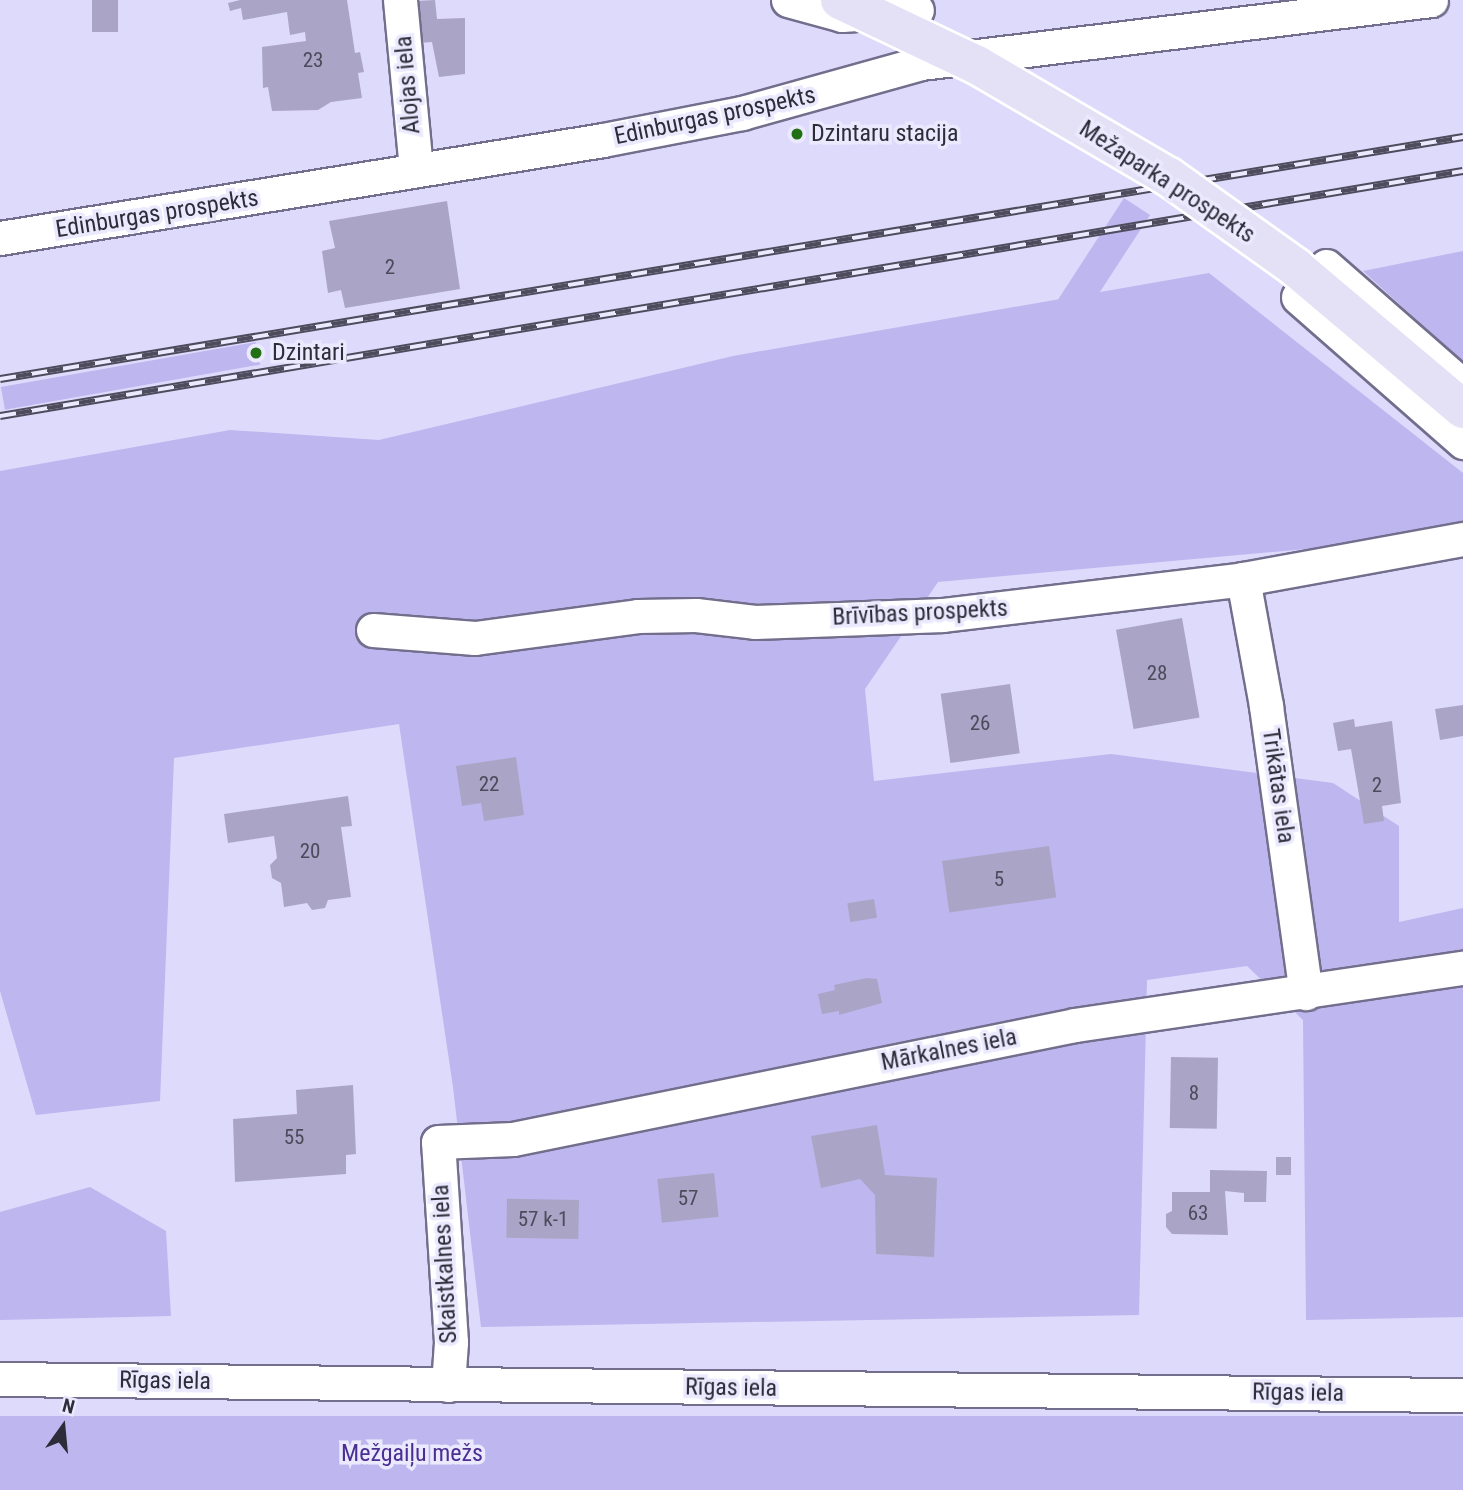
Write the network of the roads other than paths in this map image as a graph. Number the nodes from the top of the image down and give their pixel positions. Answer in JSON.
{"nodes":[{"id":1,"x":400,"y":0,"type":"edge"},
{"id":2,"x":788,"y":0,"type":"edge"},
{"id":3,"x":841,"y":0,"type":"edge"},
{"id":4,"x":1431,"y":0,"type":"edge"},
{"id":5,"x":917,"y":5,"type":"edge"},
{"id":6,"x":921,"y":63,"type":"junction"},
{"id":7,"x":416,"y":170,"type":"junction"},
{"id":8,"x":0,"y":239,"type":"edge"},
{"id":9,"x":1326,"y":266,"type":"dead end"},
{"id":10,"x":1298,"y":297,"type":"dead end"},
{"id":11,"x":1463,"y":386,"type":"edge"},
{"id":12,"x":1463,"y":409,"type":"edge"},
{"id":13,"x":1463,"y":442,"type":"edge"},
{"id":14,"x":1463,"y":539,"type":"edge"},
{"id":15,"x":1243,"y":579,"type":"junction"},
{"id":16,"x":373,"y":630,"type":"dead end"},
{"id":17,"x":1463,"y":968,"type":"edge"},
{"id":18,"x":1306,"y":993,"type":"junction"},
{"id":19,"x":438,"y":1142,"type":"joint"},
{"id":20,"x":0,"y":1380,"type":"edge"},
{"id":21,"x":448,"y":1385,"type":"junction"},
{"id":22,"x":1463,"y":1395,"type":"edge"}],
"edges":[{"from":1,"to":7,"type":"street","name":"Alojas iela"},
{"from":2,"to":5,"type":"street"},
{"from":3,"to":12,"type":"main road","name":"Mežaparka prospekts","bridge":true},
{"from":4,"to":6,"type":"street","name":"Edinburgas prospekts"},
{"from":5,"to":6,"type":"street"},
{"from":6,"to":7,"type":"street","name":"Edinburgas prospekts"},
{"from":7,"to":8,"type":"street","name":"Edinburgas prospekts"},
{"from":9,"to":11,"type":"street"},
{"from":10,"to":13,"type":"street"},
{"from":14,"to":15,"type":"street","name":"Brīvības prospekts"},
{"from":15,"to":16,"type":"street","name":"Brīvības prospekts"},
{"from":15,"to":18,"type":"street","name":"Trikātas iela"},
{"from":17,"to":18,"type":"street","name":"Mārkalnes iela"},
{"from":18,"to":19,"type":"street","name":"Mārkalnes iela"},
{"from":19,"to":21,"type":"street","name":"Skaistkalnes iela"},
{"from":20,"to":21,"type":"street","name":"Rīgas iela"},
{"from":21,"to":22,"type":"street","name":"Rīgas iela"}]}
